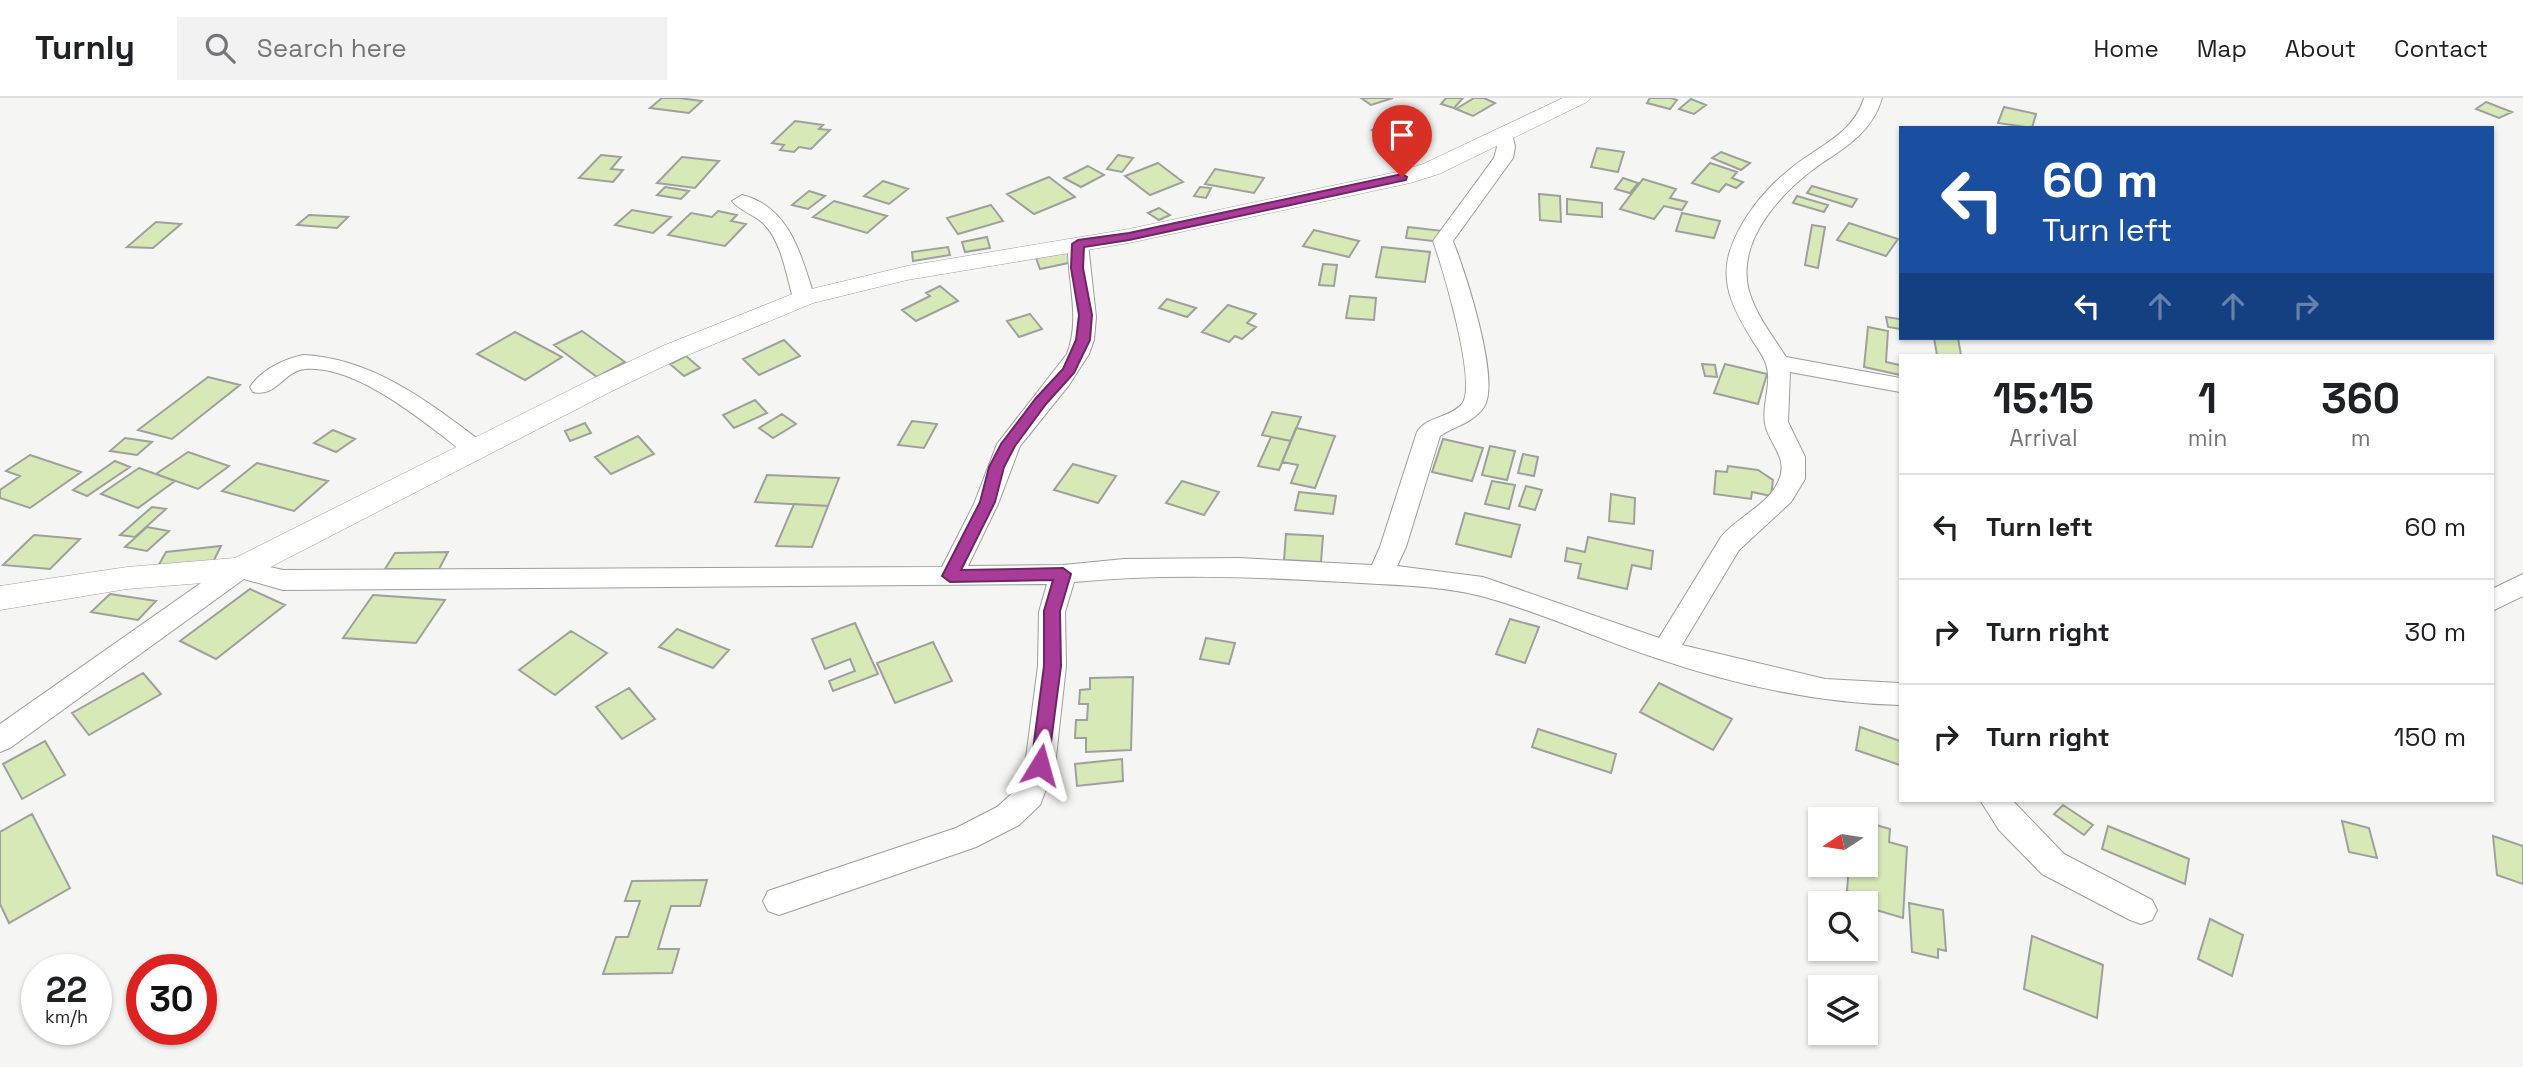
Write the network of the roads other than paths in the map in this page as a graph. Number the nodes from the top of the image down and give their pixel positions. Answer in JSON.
{"nodes":[{"id":1,"x":1580,"y":98,"type":"edge"},
{"id":2,"x":1873,"y":98,"type":"edge"},
{"id":3,"x":1503,"y":133,"type":"junction"},
{"id":4,"x":742,"y":201,"type":"dead end"},
{"id":5,"x":1078,"y":244,"type":"junction"},
{"id":6,"x":804,"y":298,"type":"junction"},
{"id":7,"x":1778,"y":363,"type":"junction"},
{"id":8,"x":1899,"y":385,"type":"edge"},
{"id":9,"x":261,"y":387,"type":"dead end"},
{"id":10,"x":475,"y":449,"type":"junction"},
{"id":11,"x":240,"y":569,"type":"junction"},
{"id":12,"x":1063,"y":574,"type":"junction"},
{"id":13,"x":1380,"y":575,"type":"junction"},
{"id":14,"x":950,"y":576,"type":"junction"},
{"id":15,"x":2523,"y":584,"type":"edge"},
{"id":16,"x":0,"y":598,"type":"edge"},
{"id":17,"x":2494,"y":600,"type":"edge"},
{"id":18,"x":1666,"y":651,"type":"junction"},
{"id":19,"x":1899,"y":694,"type":"edge"},
{"id":20,"x":0,"y":740,"type":"edge"},
{"id":21,"x":1996,"y":802,"type":"edge"},
{"id":22,"x":779,"y":901,"type":"dead end"},
{"id":23,"x":2141,"y":910,"type":"dead end"}],
"edges":[{"from":1,"to":3,"type":"street"},
{"from":2,"to":7,"type":"street"},
{"from":3,"to":5,"type":"street"},
{"from":3,"to":13,"type":"street"},
{"from":4,"to":6,"type":"street"},
{"from":5,"to":6,"type":"street"},
{"from":5,"to":14,"type":"street"},
{"from":6,"to":10,"type":"street"},
{"from":7,"to":8,"type":"street"},
{"from":7,"to":18,"type":"street"},
{"from":9,"to":10,"type":"street"},
{"from":10,"to":11,"type":"street"},
{"from":11,"to":14,"type":"street"},
{"from":11,"to":16,"type":"street"},
{"from":11,"to":20,"type":"street"},
{"from":12,"to":13,"type":"street"},
{"from":12,"to":14,"type":"street"},
{"from":12,"to":22,"type":"street"},
{"from":13,"to":18,"type":"street"},
{"from":15,"to":17,"type":"street"},
{"from":18,"to":19,"type":"street"},
{"from":21,"to":23,"type":"street"}]}
